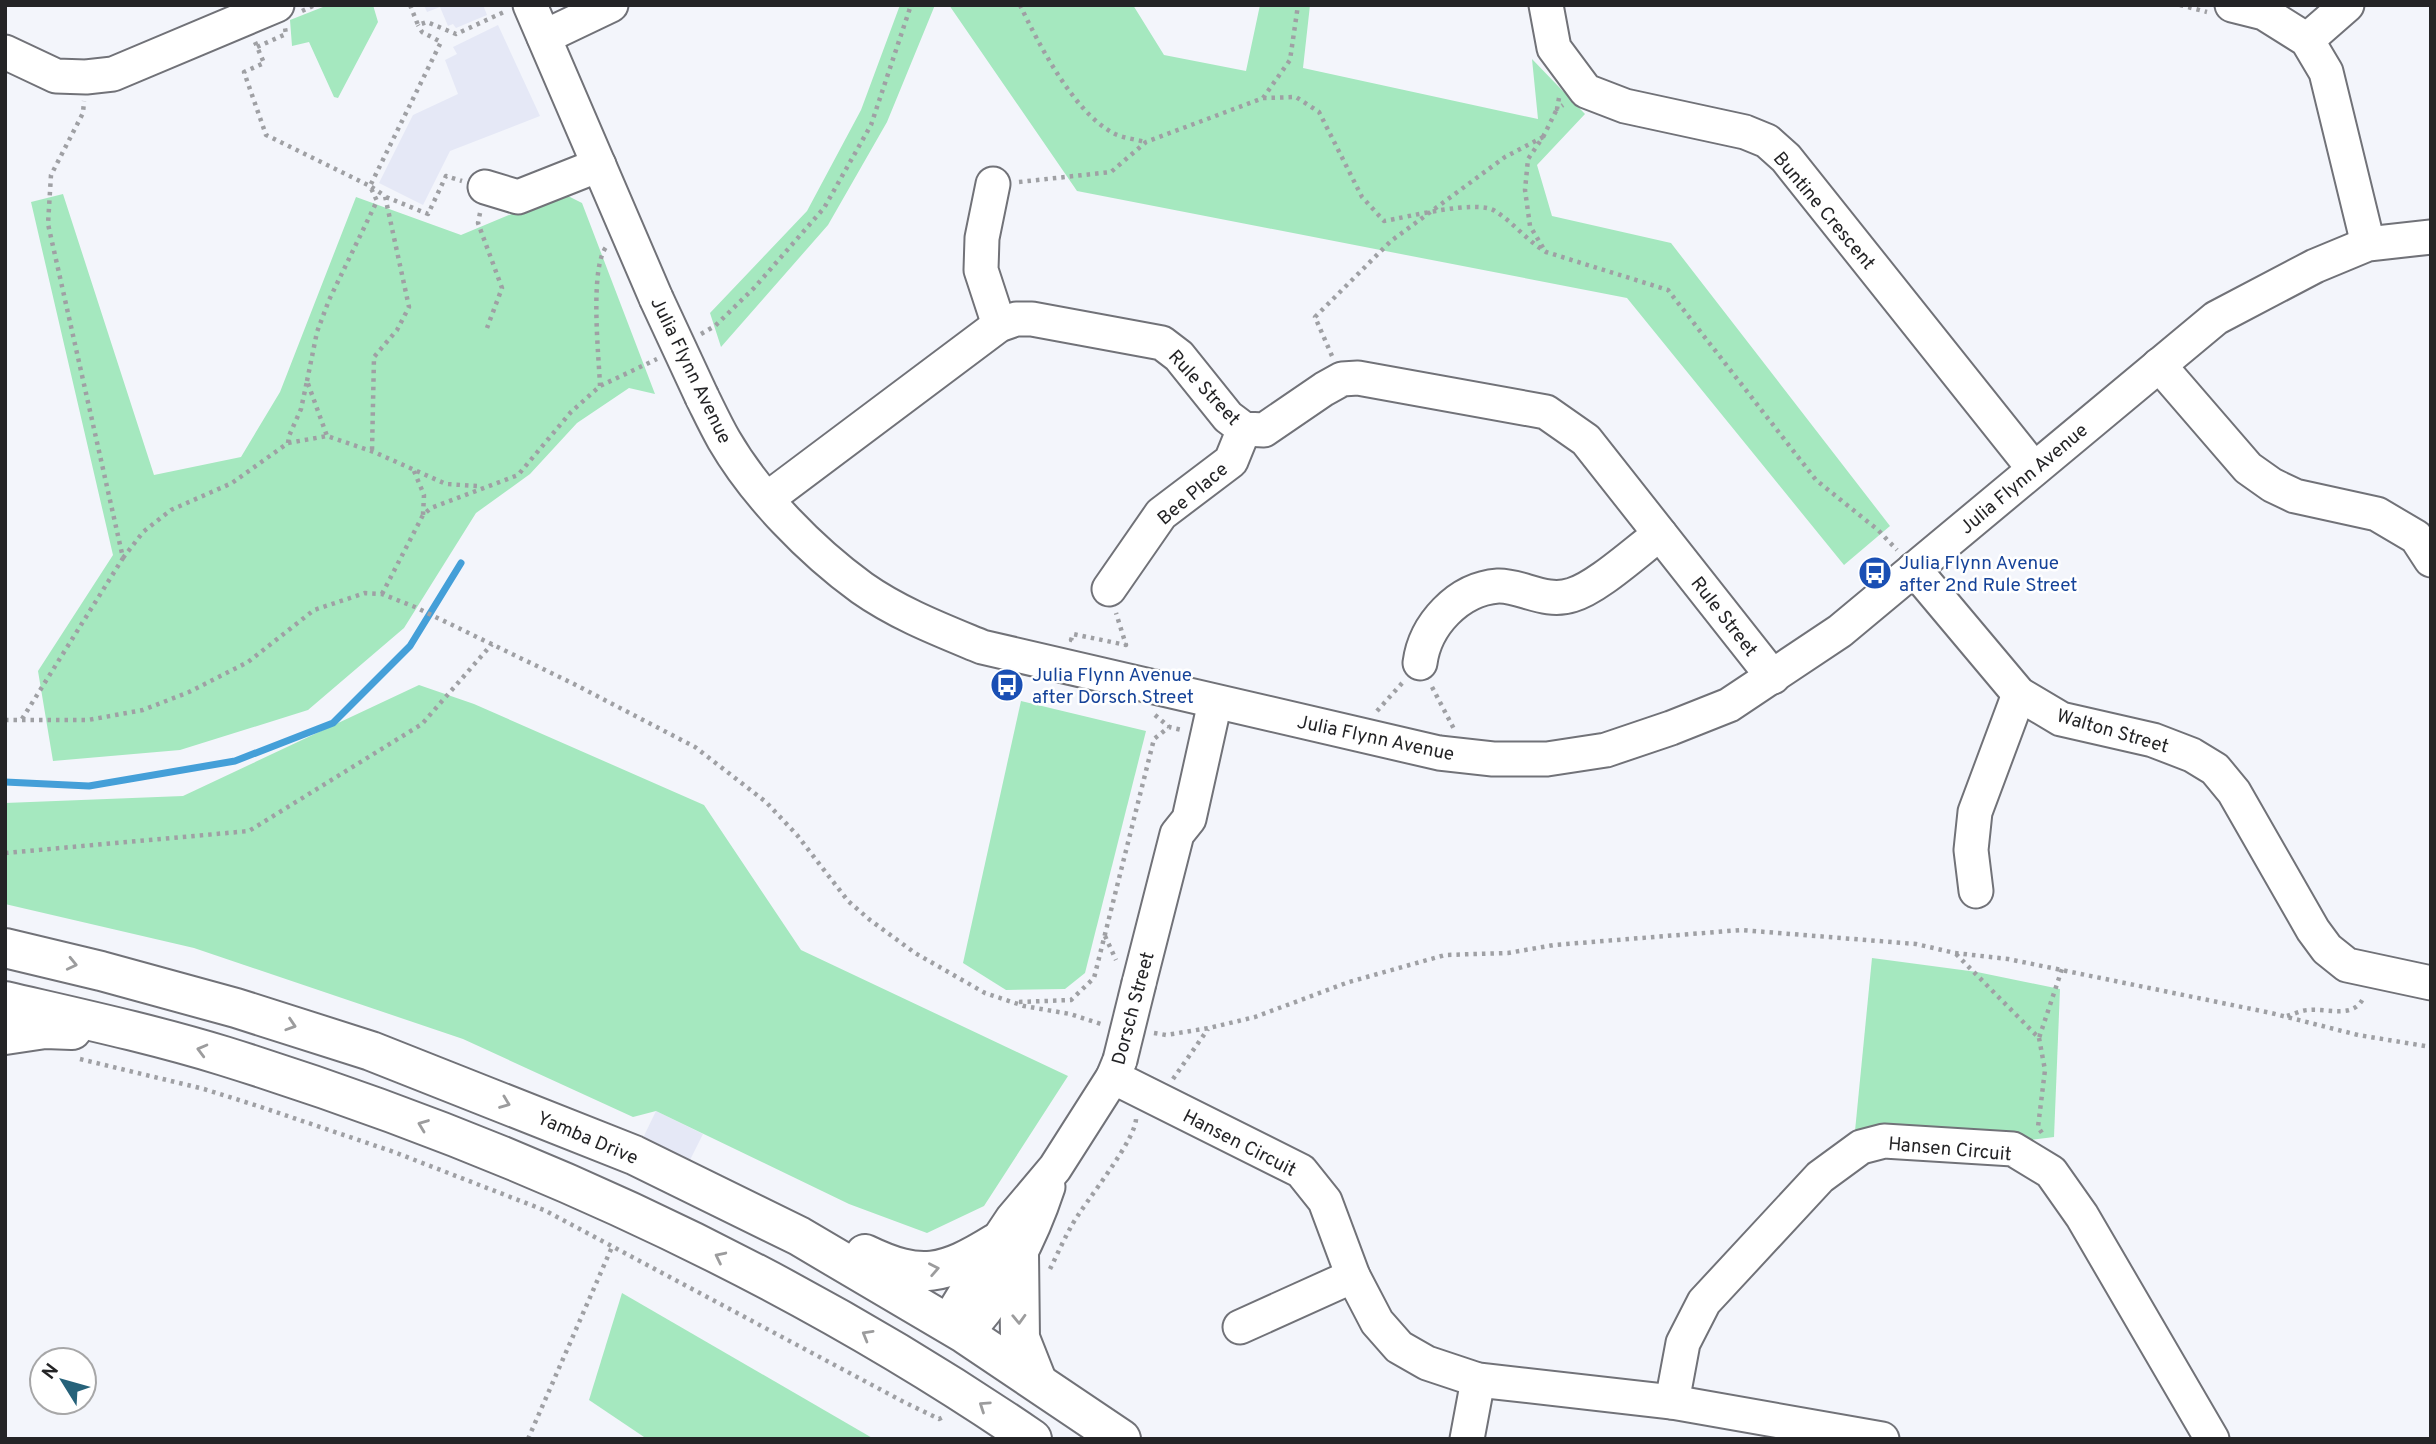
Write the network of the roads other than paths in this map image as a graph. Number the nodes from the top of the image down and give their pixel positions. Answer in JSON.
{"nodes":[{"id":1,"x":278,"y":5,"type":"edge"},
{"id":2,"x":611,"y":5,"type":"edge"},
{"id":3,"x":1546,"y":5,"type":"edge"},
{"id":4,"x":2347,"y":5,"type":"edge"},
{"id":5,"x":521,"y":7,"type":"edge"},
{"id":6,"x":2225,"y":10,"type":"edge"},
{"id":7,"x":544,"y":37,"type":"junction"},
{"id":8,"x":2307,"y":40,"type":"junction"},
{"id":9,"x":5,"y":52,"type":"edge"},
{"id":10,"x":599,"y":165,"type":"junction"},
{"id":11,"x":993,"y":184,"type":"road end"},
{"id":12,"x":485,"y":187,"type":"road end"},
{"id":13,"x":2431,"y":237,"type":"edge"},
{"id":14,"x":2368,"y":244,"type":"junction"},
{"id":15,"x":999,"y":325,"type":"junction"},
{"id":16,"x":2159,"y":365,"type":"junction"},
{"id":17,"x":1244,"y":429,"type":"junction"},
{"id":18,"x":2034,"y":469,"type":"junction"},
{"id":19,"x":767,"y":499,"type":"junction"},
{"id":20,"x":1660,"y":534,"type":"junction"},
{"id":21,"x":2431,"y":560,"type":"edge"},
{"id":22,"x":1914,"y":569,"type":"junction"},
{"id":23,"x":1108,"y":589,"type":"road end"},
{"id":24,"x":1420,"y":663,"type":"road end"},
{"id":25,"x":1773,"y":677,"type":"junction"},
{"id":26,"x":2018,"y":695,"type":"junction"},
{"id":27,"x":1207,"y":700,"type":"junction"},
{"id":28,"x":1976,"y":891,"type":"dead end"},
{"id":29,"x":5,"y":948,"type":"edge"},
{"id":30,"x":2431,"y":983,"type":"edge"},
{"id":31,"x":5,"y":1001,"type":"edge"},
{"id":32,"x":130,"y":1031,"type":"junction"},
{"id":33,"x":5,"y":1035,"type":"edge"},
{"id":34,"x":1117,"y":1068,"type":"junction"},
{"id":35,"x":799,"y":1236,"type":"junction"},
{"id":36,"x":1007,"y":1248,"type":"junction"},
{"id":37,"x":1353,"y":1276,"type":"junction"},
{"id":38,"x":1240,"y":1327,"type":"dead end"},
{"id":39,"x":956,"y":1329,"type":"junction"},
{"id":40,"x":930,"y":1372,"type":"junction"},
{"id":41,"x":1478,"y":1380,"type":"junction"},
{"id":42,"x":1037,"y":1381,"type":"junction"},
{"id":43,"x":1672,"y":1402,"type":"junction"},
{"id":44,"x":1748,"y":1427,"type":"edge"},
{"id":45,"x":1032,"y":1439,"type":"edge"},
{"id":46,"x":1121,"y":1439,"type":"edge"},
{"id":47,"x":1467,"y":1439,"type":"edge"},
{"id":48,"x":1882,"y":1439,"type":"edge"},
{"id":49,"x":2212,"y":1439,"type":"edge"}],
"edges":[{"from":1,"to":9,"type":"street"},
{"from":2,"to":7,"type":"street"},
{"from":3,"to":18,"type":"street","name":"Buntine Crescent"},
{"from":4,"to":8,"type":"street"},
{"from":5,"to":7,"type":"street","name":"Julia Flynn Avenue"},
{"from":6,"to":8,"type":"street"},
{"from":7,"to":10,"type":"street","name":"Julia Flynn Avenue"},
{"from":8,"to":14,"type":"street"},
{"from":10,"to":12,"type":"street"},
{"from":10,"to":19,"type":"street","name":"Julia Flynn Avenue","bridge":true},
{"from":11,"to":15,"type":"street"},
{"from":13,"to":14,"type":"street","name":"Julia Flynn Avenue"},
{"from":14,"to":16,"type":"street","name":"Julia Flynn Avenue"},
{"from":15,"to":17,"type":"street","name":"Rule Street"},
{"from":15,"to":19,"type":"street","name":"Rule Street"},
{"from":16,"to":18,"type":"street","name":"Julia Flynn Avenue"},
{"from":16,"to":21,"type":"street"},
{"from":17,"to":20,"type":"street","name":"Rule Street"},
{"from":17,"to":23,"type":"street","name":"Bee Place"},
{"from":18,"to":22,"type":"street","name":"Julia Flynn Avenue"},
{"from":19,"to":27,"type":"street","name":"Julia Flynn Avenue"},
{"from":20,"to":24,"type":"street"},
{"from":20,"to":25,"type":"street","name":"Rule Street"},
{"from":22,"to":25,"type":"street","name":"Julia Flynn Avenue"},
{"from":22,"to":26,"type":"street","name":"Walton Street"},
{"from":25,"to":27,"type":"street","name":"Julia Flynn Avenue"},
{"from":26,"to":28,"type":"street"},
{"from":26,"to":30,"type":"street","name":"Walton Street"},
{"from":27,"to":34,"type":"street","name":"Dorsch Street","bridge":true},
{"from":29,"to":35,"type":"main road","name":"Yamba Drive","one_way":true},
{"from":31,"to":32,"type":"main road"},
{"from":32,"to":33,"type":"main road"},
{"from":40,"to":32,"type":"main road","one_way":true},
{"from":34,"to":36,"type":"street","name":"Dorsch Street"},
{"from":34,"to":37,"type":"street","name":"Hansen Circuit"},
{"from":35,"to":36,"type":"main road","one_way":true},
{"from":35,"to":39,"type":"main road","name":"Yamba Drive"},
{"from":36,"to":39,"type":"street","name":"Dorsch Street"},
{"from":36,"to":42,"type":"main road","one_way":true},
{"from":37,"to":38,"type":"street"},
{"from":37,"to":41,"type":"street","name":"Hansen Circuit"},
{"from":39,"to":40,"type":"main road"},
{"from":39,"to":42,"type":"main road","name":"Yamba Drive"},
{"from":45,"to":40,"type":"main road","one_way":true},
{"from":41,"to":43,"type":"street","name":"Hansen Circuit"},
{"from":41,"to":47,"type":"street"},
{"from":42,"to":46,"type":"main road","name":"Yamba Drive"},
{"from":43,"to":44,"type":"street","name":"Hansen Circuit"},
{"from":43,"to":49,"type":"street","name":"Hansen Circuit"},
{"from":44,"to":48,"type":"street","name":"Hansen Circuit"}]}
